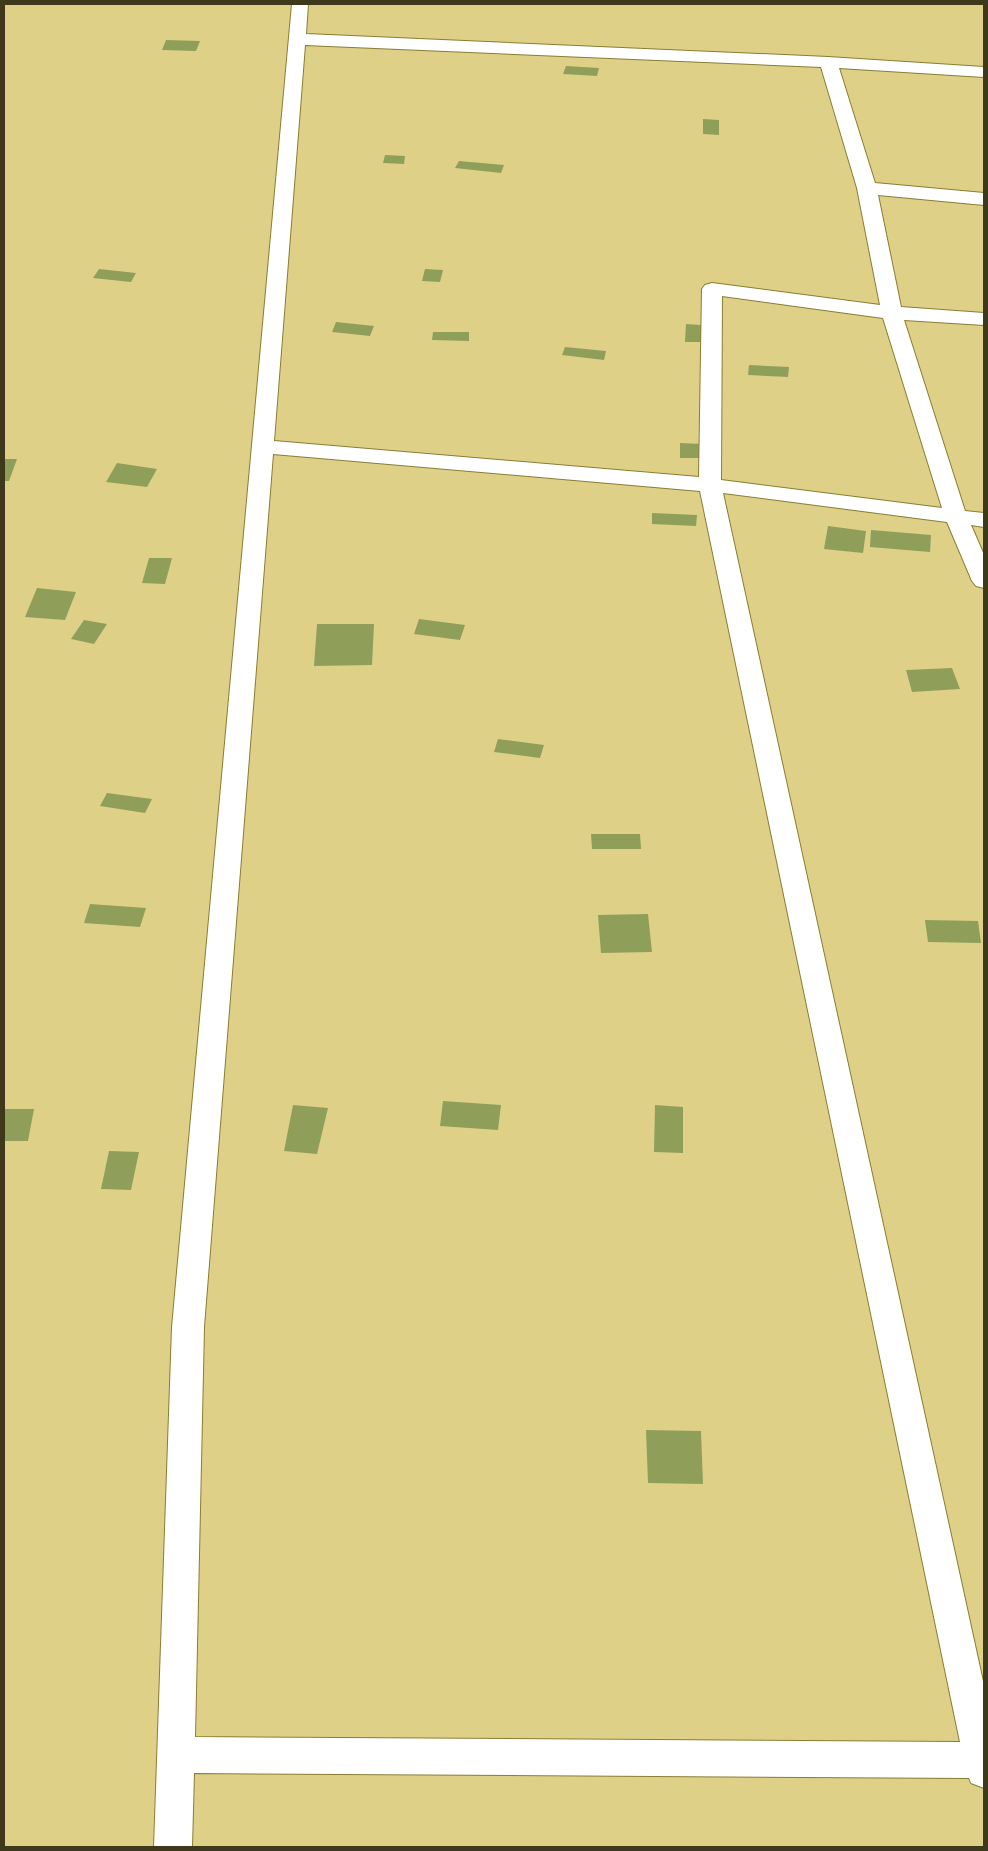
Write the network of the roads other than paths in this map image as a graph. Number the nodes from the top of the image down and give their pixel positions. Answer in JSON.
{"nodes":[{"id":1,"x":300,"y":4,"type":"edge"},
{"id":2,"x":297,"y":39,"type":"junction"},
{"id":3,"x":828,"y":62,"type":"junction"},
{"id":4,"x":984,"y":72,"type":"edge"},
{"id":5,"x":867,"y":188,"type":"junction"},
{"id":6,"x":984,"y":199,"type":"edge"},
{"id":7,"x":892,"y":313,"type":"junction"},
{"id":8,"x":984,"y":319,"type":"edge"},
{"id":9,"x":262,"y":447,"type":"junction"},
{"id":10,"x":710,"y":484,"type":"junction"},
{"id":11,"x":956,"y":517,"type":"junction"},
{"id":12,"x":984,"y":520,"type":"edge"},
{"id":13,"x":984,"y":582,"type":"edge"},
{"id":14,"x":176,"y":1756,"type":"junction"},
{"id":15,"x":984,"y":1763,"type":"edge"},
{"id":16,"x":173,"y":1847,"type":"edge"}],
"edges":[{"from":1,"to":2,"type":"street"},
{"from":2,"to":3,"type":"street"},
{"from":2,"to":9,"type":"street"},
{"from":3,"to":4,"type":"street"},
{"from":3,"to":5,"type":"street"},
{"from":5,"to":6,"type":"street"},
{"from":5,"to":7,"type":"street"},
{"from":7,"to":8,"type":"street"},
{"from":7,"to":10,"type":"street"},
{"from":7,"to":11,"type":"street"},
{"from":9,"to":10,"type":"street"},
{"from":9,"to":14,"type":"street"},
{"from":10,"to":11,"type":"street"},
{"from":10,"to":15,"type":"street"},
{"from":11,"to":12,"type":"street"},
{"from":11,"to":13,"type":"street"},
{"from":14,"to":15,"type":"street"},
{"from":14,"to":16,"type":"street"}]}
